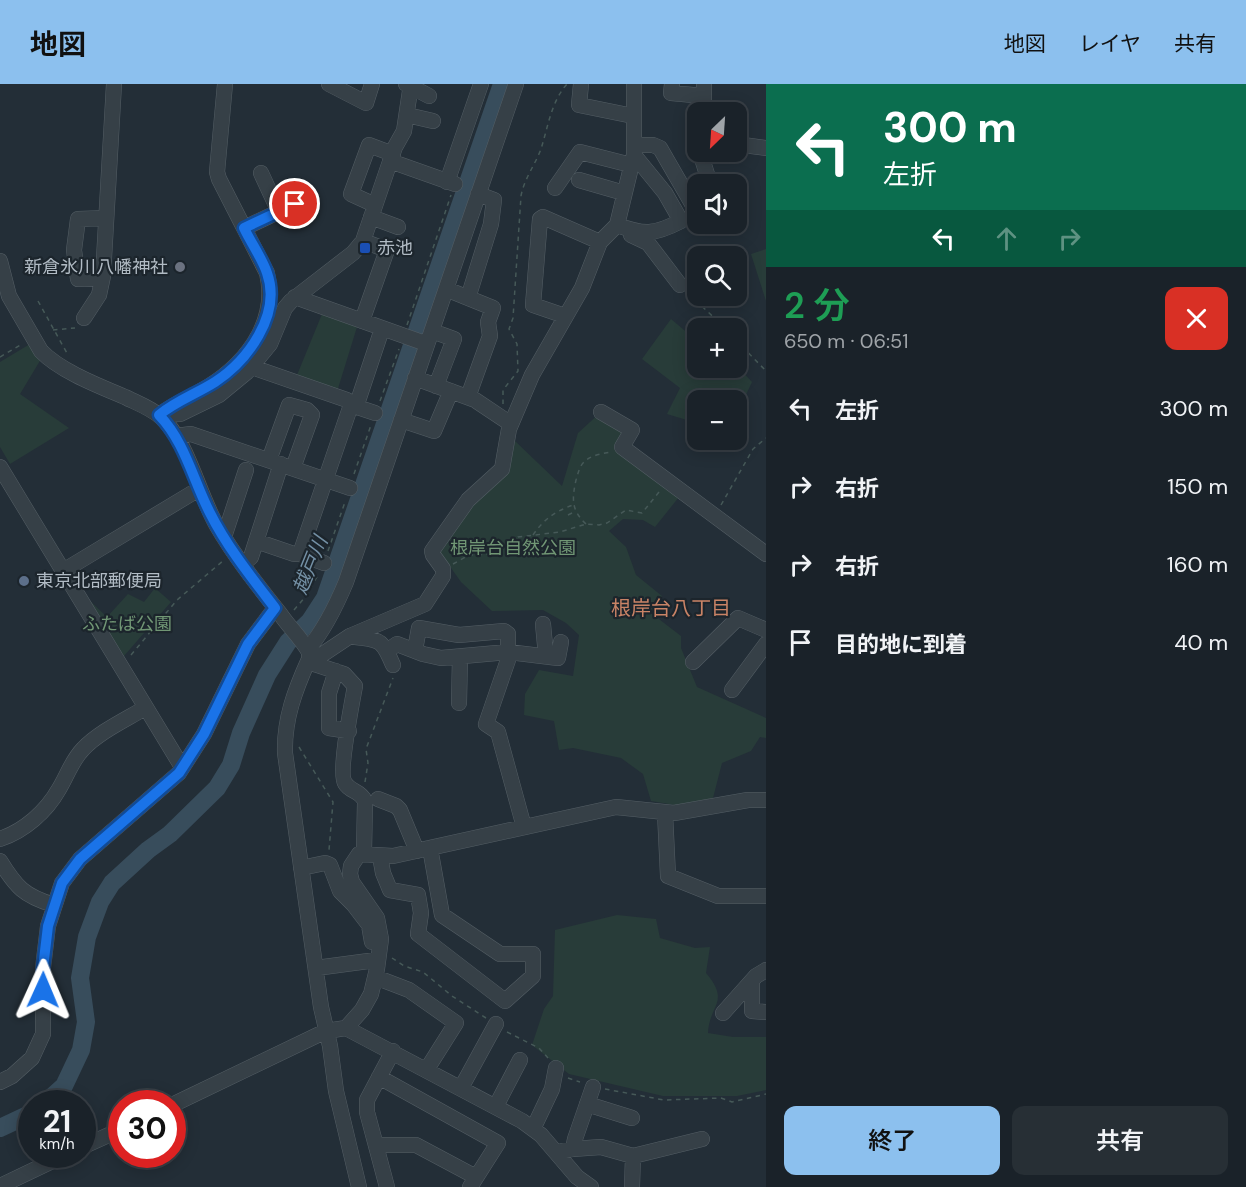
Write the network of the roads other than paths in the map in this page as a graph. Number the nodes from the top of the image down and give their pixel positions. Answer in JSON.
{"nodes":[{"id":1,"x":114,"y":84,"type":"edge"},
{"id":2,"x":225,"y":84,"type":"edge"},
{"id":3,"x":329,"y":84,"type":"edge"},
{"id":4,"x":372,"y":84,"type":"edge"},
{"id":5,"x":481,"y":84,"type":"edge"},
{"id":6,"x":516,"y":84,"type":"edge"},
{"id":7,"x":581,"y":84,"type":"edge"},
{"id":8,"x":634,"y":84,"type":"edge"},
{"id":9,"x":672,"y":84,"type":"edge"},
{"id":10,"x":409,"y":85,"type":"edge"},
{"id":11,"x":704,"y":90,"type":"edge"},
{"id":12,"x":429,"y":96,"type":"dead end"},
{"id":13,"x":407,"y":115,"type":"junction"},
{"id":14,"x":633,"y":116,"type":"junction"},
{"id":15,"x":433,"y":122,"type":"dead end"},
{"id":16,"x":747,"y":145,"type":"edge"},
{"id":17,"x":766,"y":148,"type":"edge"},
{"id":18,"x":633,"y":155,"type":"junction"},
{"id":19,"x":392,"y":158,"type":"junction"},
{"id":20,"x":261,"y":173,"type":"dead end"},
{"id":21,"x":579,"y":180,"type":"dead end"},
{"id":22,"x":555,"y":188,"type":"dead end"},
{"id":23,"x":624,"y":193,"type":"junction"},
{"id":24,"x":478,"y":194,"type":"junction"},
{"id":25,"x":687,"y":195,"type":"edge"},
{"id":26,"x":295,"y":204,"type":"dead end"},
{"id":27,"x":373,"y":211,"type":"junction"},
{"id":28,"x":279,"y":212,"type":"junction"},
{"id":29,"x":106,"y":218,"type":"junction"},
{"id":30,"x":615,"y":226,"type":"junction"},
{"id":31,"x":398,"y":227,"type":"dead end"},
{"id":32,"x":244,"y":228,"type":"junction"},
{"id":33,"x":363,"y":241,"type":"junction"},
{"id":34,"x":600,"y":242,"type":"junction"},
{"id":35,"x":0,"y":261,"type":"edge"},
{"id":36,"x":102,"y":278,"type":"junction"},
{"id":37,"x":680,"y":285,"type":"road end"},
{"id":38,"x":446,"y":289,"type":"junction"},
{"id":39,"x":295,"y":297,"type":"junction"},
{"id":40,"x":468,"y":298,"type":"junction"},
{"id":41,"x":566,"y":316,"type":"junction"},
{"id":42,"x":84,"y":318,"type":"road end"},
{"id":43,"x":362,"y":321,"type":"junction"},
{"id":44,"x":382,"y":329,"type":"junction"},
{"id":45,"x":428,"y":340,"type":"junction"},
{"id":46,"x":252,"y":367,"type":"junction"},
{"id":47,"x":415,"y":378,"type":"junction"},
{"id":48,"x":443,"y":388,"type":"junction"},
{"id":49,"x":468,"y":397,"type":"junction"},
{"id":50,"x":353,"y":406,"type":"junction"},
{"id":51,"x":375,"y":412,"type":"road end"},
{"id":52,"x":601,"y":412,"type":"dead end"},
{"id":53,"x":159,"y":415,"type":"junction"},
{"id":54,"x":401,"y":420,"type":"junction"},
{"id":55,"x":512,"y":424,"type":"junction"},
{"id":56,"x":176,"y":436,"type":"junction"},
{"id":57,"x":281,"y":464,"type":"junction"},
{"id":58,"x":0,"y":467,"type":"edge"},
{"id":59,"x":246,"y":470,"type":"dead end"},
{"id":60,"x":324,"y":479,"type":"junction"},
{"id":61,"x":350,"y":488,"type":"road end"},
{"id":62,"x":199,"y":489,"type":"junction"},
{"id":63,"x":224,"y":537,"type":"junction"},
{"id":64,"x":256,"y":541,"type":"junction"},
{"id":65,"x":300,"y":554,"type":"junction"},
{"id":66,"x":766,"y":554,"type":"edge"},
{"id":67,"x":324,"y":563,"type":"road end"},
{"id":68,"x":243,"y":564,"type":"junction"},
{"id":69,"x":63,"y":571,"type":"junction"},
{"id":70,"x":282,"y":616,"type":"junction"},
{"id":71,"x":543,"y":624,"type":"dead end"},
{"id":72,"x":766,"y":630,"type":"edge"},
{"id":73,"x":350,"y":636,"type":"junction"},
{"id":74,"x":561,"y":642,"type":"dead end"},
{"id":75,"x":766,"y":645,"type":"edge"},
{"id":76,"x":307,"y":650,"type":"junction"},
{"id":77,"x":415,"y":650,"type":"junction"},
{"id":78,"x":508,"y":652,"type":"junction"},
{"id":79,"x":546,"y":656,"type":"junction"},
{"id":80,"x":460,"y":657,"type":"junction"},
{"id":81,"x":693,"y":662,"type":"dead end"},
{"id":82,"x":336,"y":671,"type":"junction"},
{"id":83,"x":732,"y":690,"type":"dead end"},
{"id":84,"x":459,"y":703,"type":"dead end"},
{"id":85,"x":145,"y":708,"type":"junction"},
{"id":86,"x":349,"y":730,"type":"junction"},
{"id":87,"x":183,"y":767,"type":"junction"},
{"id":88,"x":378,"y":800,"type":"dead end"},
{"id":89,"x":766,"y":800,"type":"edge"},
{"id":90,"x":665,"y":813,"type":"junction"},
{"id":91,"x":524,"y":827,"type":"junction"},
{"id":92,"x":0,"y":839,"type":"edge"},
{"id":93,"x":423,"y":849,"type":"junction"},
{"id":94,"x":372,"y":854,"type":"junction"},
{"id":95,"x":0,"y":861,"type":"edge"},
{"id":96,"x":301,"y":868,"type":"junction"},
{"id":97,"x":766,"y":896,"type":"edge"},
{"id":98,"x":54,"y":905,"type":"junction"},
{"id":99,"x":377,"y":964,"type":"junction"},
{"id":100,"x":316,"y":968,"type":"junction"},
{"id":101,"x":766,"y":970,"type":"edge"},
{"id":102,"x":752,"y":981,"type":"junction"},
{"id":103,"x":766,"y":1012,"type":"edge"},
{"id":104,"x":723,"y":1013,"type":"dead end"},
{"id":105,"x":496,"y":1024,"type":"road end"},
{"id":106,"x":346,"y":1028,"type":"junction"},
{"id":107,"x":326,"y":1031,"type":"junction"},
{"id":108,"x":393,"y":1051,"type":"junction"},
{"id":109,"x":520,"y":1060,"type":"dead end"},
{"id":110,"x":556,"y":1068,"type":"road end"},
{"id":111,"x":427,"y":1069,"type":"junction"},
{"id":112,"x":379,"y":1077,"type":"junction"},
{"id":113,"x":0,"y":1082,"type":"edge"},
{"id":114,"x":593,"y":1087,"type":"road end"},
{"id":115,"x":461,"y":1088,"type":"junction"},
{"id":116,"x":186,"y":1098,"type":"edge"},
{"id":117,"x":587,"y":1104,"type":"junction"},
{"id":118,"x":496,"y":1106,"type":"junction"},
{"id":119,"x":367,"y":1112,"type":"junction"},
{"id":120,"x":342,"y":1118,"type":"junction"},
{"id":121,"x":632,"y":1118,"type":"dead end"},
{"id":122,"x":533,"y":1129,"type":"junction"},
{"id":123,"x":702,"y":1139,"type":"dead end"},
{"id":124,"x":376,"y":1145,"type":"junction"},
{"id":125,"x":573,"y":1149,"type":"junction"},
{"id":126,"x":558,"y":1154,"type":"junction"},
{"id":127,"x":633,"y":1156,"type":"junction"},
{"id":128,"x":38,"y":1168,"type":"edge"},
{"id":129,"x":473,"y":1182,"type":"edge"},
{"id":130,"x":0,"y":1186,"type":"edge"},
{"id":131,"x":359,"y":1187,"type":"edge"},
{"id":132,"x":387,"y":1187,"type":"edge"},
{"id":133,"x":591,"y":1187,"type":"edge"},
{"id":134,"x":632,"y":1187,"type":"edge"}],
"edges":[{"from":1,"to":29,"type":"street"},
{"from":2,"to":32,"type":"street"},
{"from":3,"to":4,"type":"street"},
{"from":5,"to":19,"type":"street"},
{"from":6,"to":24,"type":"street"},
{"from":7,"to":14,"type":"street"},
{"from":8,"to":14,"type":"street"},
{"from":9,"to":11,"type":"street"},
{"from":10,"to":12,"type":"street"},
{"from":10,"to":13,"type":"street"},
{"from":13,"to":15,"type":"street"},
{"from":13,"to":19,"type":"street"},
{"from":14,"to":18,"type":"street"},
{"from":16,"to":17,"type":"street"},
{"from":18,"to":22,"type":"street"},
{"from":18,"to":23,"type":"street"},
{"from":18,"to":25,"type":"street"},
{"from":18,"to":30,"type":"street"},
{"from":19,"to":27,"type":"street"},
{"from":19,"to":27,"type":"street"},
{"from":20,"to":28,"type":"street"},
{"from":21,"to":23,"type":"street"},
{"from":23,"to":30,"type":"street"},
{"from":24,"to":38,"type":"street"},
{"from":24,"to":40,"type":"street"},
{"from":26,"to":28,"type":"street"},
{"from":27,"to":31,"type":"street"},
{"from":27,"to":33,"type":"street"},
{"from":28,"to":32,"type":"street"},
{"from":29,"to":36,"type":"street"},
{"from":29,"to":36,"type":"street"},
{"from":30,"to":34,"type":"street"},
{"from":30,"to":37,"type":"street"},
{"from":32,"to":53,"type":"street"},
{"from":33,"to":39,"type":"street"},
{"from":33,"to":43,"type":"street"},
{"from":34,"to":41,"type":"street"},
{"from":34,"to":41,"type":"street"},
{"from":35,"to":53,"type":"street"},
{"from":36,"to":42,"type":"street"},
{"from":38,"to":40,"type":"street"},
{"from":38,"to":45,"type":"street"},
{"from":39,"to":43,"type":"street"},
{"from":39,"to":46,"type":"street"},
{"from":40,"to":49,"type":"street"},
{"from":41,"to":55,"type":"street"},
{"from":43,"to":44,"type":"street"},
{"from":44,"to":45,"type":"street"},
{"from":44,"to":50,"type":"street"},
{"from":45,"to":47,"type":"street"},
{"from":45,"to":48,"type":"street"},
{"from":46,"to":50,"type":"street"},
{"from":46,"to":53,"type":"street"},
{"from":47,"to":48,"type":"street"},
{"from":47,"to":54,"type":"street"},
{"from":48,"to":49,"type":"street"},
{"from":48,"to":54,"type":"street"},
{"from":49,"to":55,"type":"street"},
{"from":50,"to":51,"type":"street"},
{"from":50,"to":60,"type":"street"},
{"from":52,"to":66,"type":"street"},
{"from":53,"to":56,"type":"street"},
{"from":54,"to":76,"type":"street"},
{"from":55,"to":73,"type":"street"},
{"from":56,"to":57,"type":"street"},
{"from":56,"to":62,"type":"street"},
{"from":57,"to":60,"type":"street"},
{"from":57,"to":64,"type":"street"},
{"from":58,"to":69,"type":"street"},
{"from":59,"to":63,"type":"street"},
{"from":60,"to":61,"type":"street"},
{"from":60,"to":65,"type":"street"},
{"from":62,"to":63,"type":"street"},
{"from":62,"to":69,"type":"street"},
{"from":63,"to":68,"type":"street"},
{"from":64,"to":65,"type":"street"},
{"from":64,"to":68,"type":"street"},
{"from":65,"to":67,"type":"street"},
{"from":68,"to":70,"type":"street"},
{"from":69,"to":85,"type":"street"},
{"from":70,"to":76,"type":"street"},
{"from":70,"to":87,"type":"street"},
{"from":71,"to":79,"type":"street"},
{"from":72,"to":81,"type":"street"},
{"from":73,"to":76,"type":"street"},
{"from":73,"to":77,"type":"street"},
{"from":74,"to":79,"type":"street"},
{"from":75,"to":83,"type":"street"},
{"from":76,"to":82,"type":"street"},
{"from":76,"to":96,"type":"street"},
{"from":77,"to":78,"type":"street"},
{"from":77,"to":80,"type":"street"},
{"from":78,"to":79,"type":"street"},
{"from":78,"to":80,"type":"street"},
{"from":78,"to":91,"type":"street"},
{"from":80,"to":84,"type":"street"},
{"from":82,"to":86,"type":"street"},
{"from":82,"to":86,"type":"street"},
{"from":85,"to":87,"type":"street"},
{"from":85,"to":92,"type":"street"},
{"from":86,"to":94,"type":"street"},
{"from":87,"to":98,"type":"street"},
{"from":88,"to":93,"type":"street"},
{"from":89,"to":90,"type":"street"},
{"from":90,"to":91,"type":"street"},
{"from":90,"to":97,"type":"street"},
{"from":91,"to":93,"type":"street"},
{"from":93,"to":94,"type":"street"},
{"from":93,"to":94,"type":"street"},
{"from":94,"to":99,"type":"street"},
{"from":95,"to":98,"type":"street"},
{"from":96,"to":99,"type":"street"},
{"from":96,"to":100,"type":"street"},
{"from":98,"to":113,"type":"street"},
{"from":99,"to":100,"type":"street"},
{"from":99,"to":106,"type":"street"},
{"from":99,"to":111,"type":"street"},
{"from":100,"to":107,"type":"street"},
{"from":101,"to":102,"type":"street"},
{"from":102,"to":103,"type":"street"},
{"from":102,"to":104,"type":"street"},
{"from":105,"to":115,"type":"street"},
{"from":106,"to":107,"type":"street"},
{"from":106,"to":108,"type":"street"},
{"from":107,"to":116,"type":"street"},
{"from":107,"to":120,"type":"street"},
{"from":108,"to":111,"type":"street"},
{"from":108,"to":112,"type":"street"},
{"from":109,"to":118,"type":"street"},
{"from":110,"to":122,"type":"street"},
{"from":111,"to":115,"type":"street"},
{"from":112,"to":119,"type":"street"},
{"from":112,"to":129,"type":"street"},
{"from":114,"to":117,"type":"street"},
{"from":115,"to":118,"type":"street"},
{"from":117,"to":121,"type":"street"},
{"from":117,"to":125,"type":"street"},
{"from":118,"to":122,"type":"street"},
{"from":119,"to":120,"type":"street"},
{"from":119,"to":124,"type":"street"},
{"from":120,"to":131,"type":"street"},
{"from":122,"to":126,"type":"street"},
{"from":123,"to":127,"type":"street"},
{"from":124,"to":129,"type":"street"},
{"from":124,"to":132,"type":"street"},
{"from":125,"to":126,"type":"street"},
{"from":125,"to":127,"type":"street"},
{"from":126,"to":133,"type":"street"},
{"from":127,"to":134,"type":"street"},
{"from":128,"to":130,"type":"street"}]}
